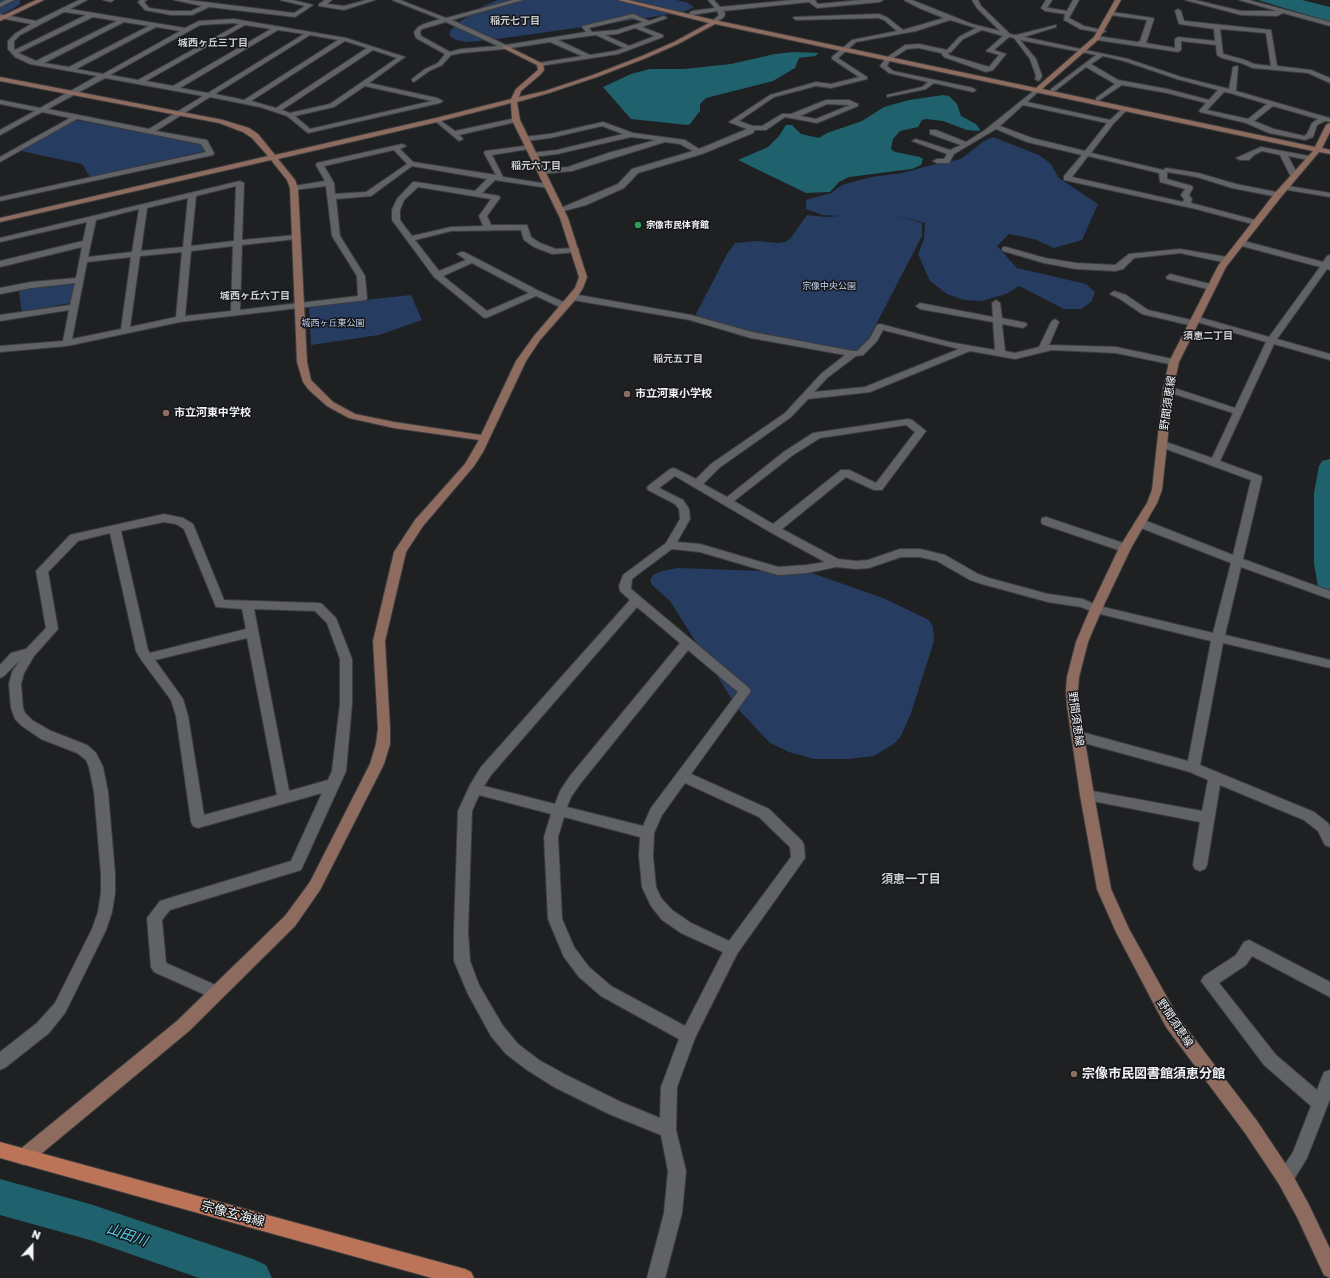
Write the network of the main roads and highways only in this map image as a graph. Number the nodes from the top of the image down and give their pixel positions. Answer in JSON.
{"nodes":[{"id":1,"x":0,"y":1150,"type":"edge"},
{"id":2,"x":465,"y":1278,"type":"edge"}],
"edges":[{"from":1,"to":2,"type":"main road","name":"宗像玄海線"}]}
